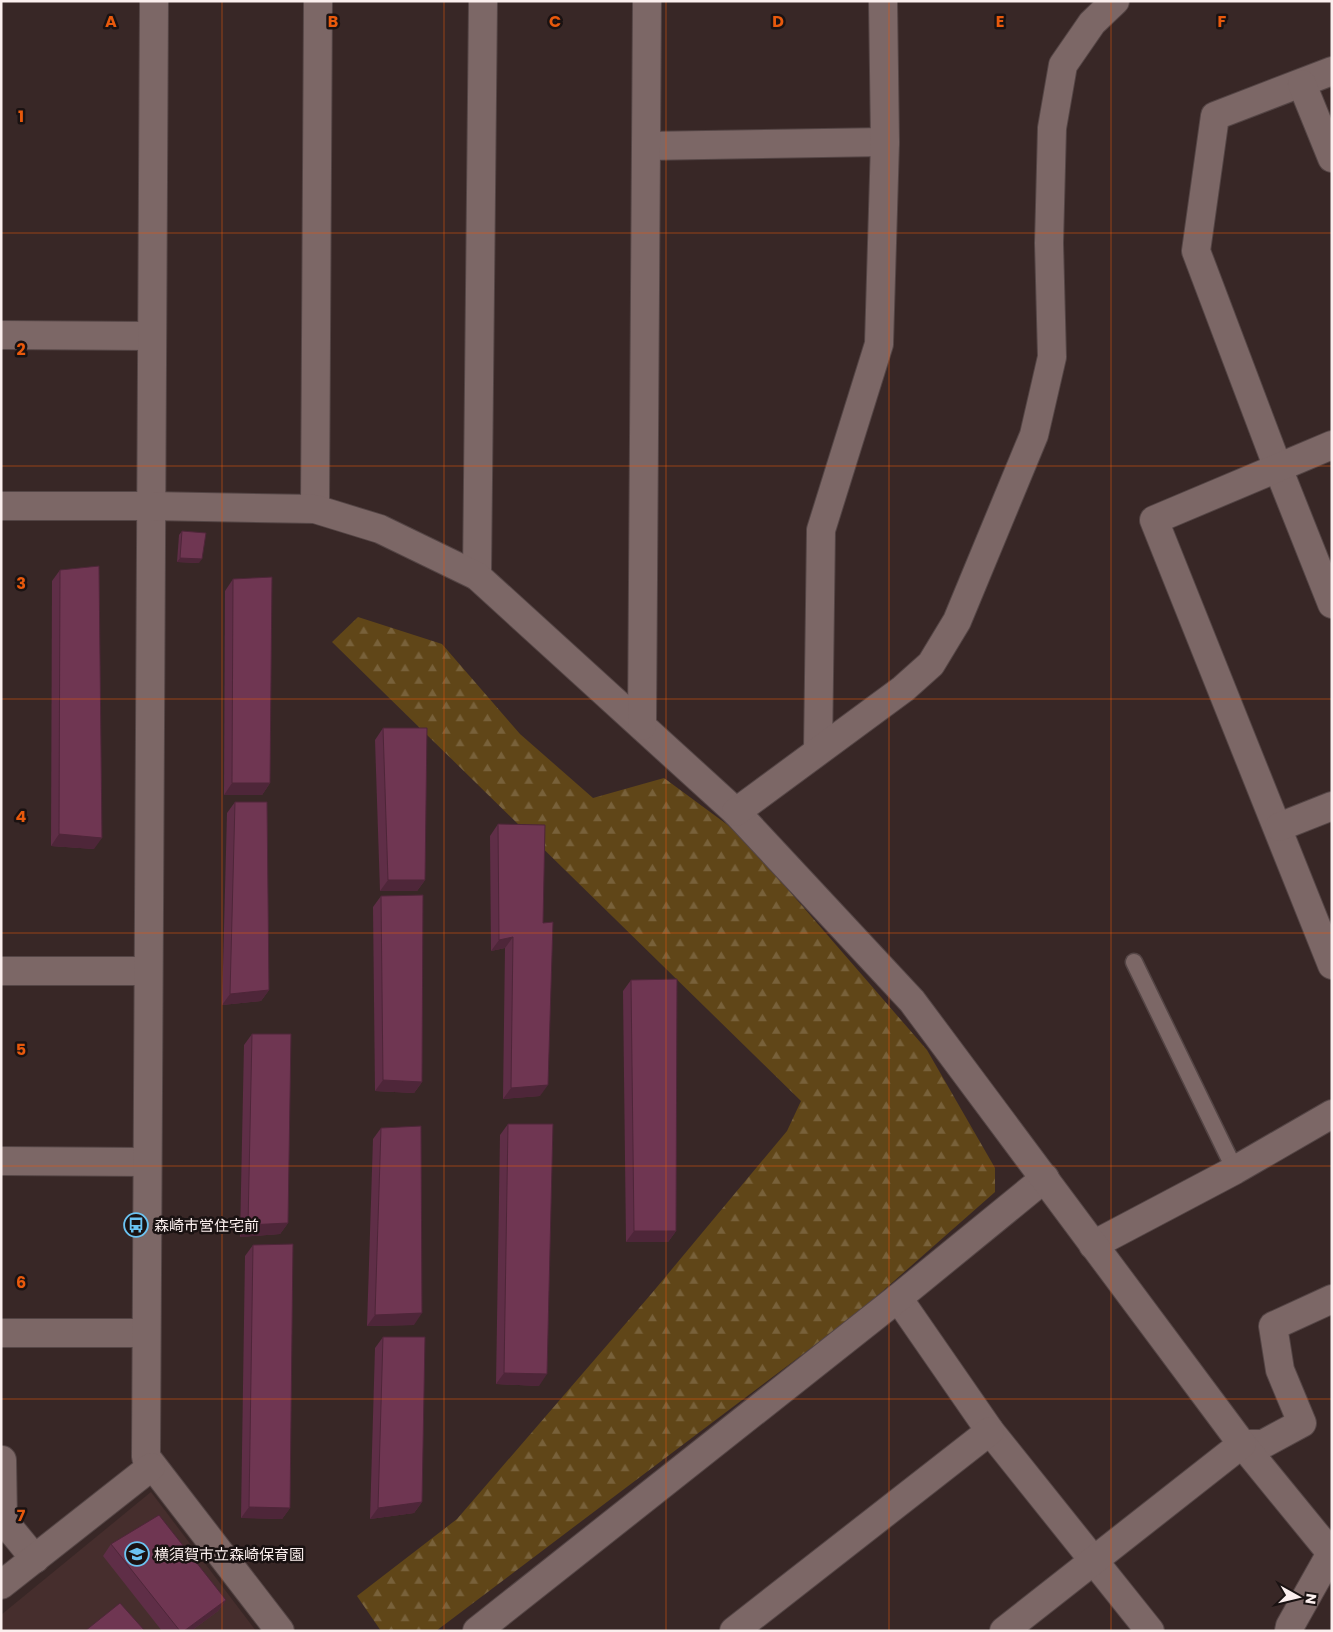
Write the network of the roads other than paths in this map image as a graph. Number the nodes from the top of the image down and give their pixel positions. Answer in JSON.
{"nodes":[{"id":1,"x":154,"y":1,"type":"edge"},
{"id":2,"x":318,"y":1,"type":"edge"},
{"id":3,"x":483,"y":1,"type":"edge"},
{"id":4,"x":647,"y":1,"type":"edge"},
{"id":5,"x":883,"y":1,"type":"edge"},
{"id":6,"x":1115,"y":1,"type":"edge"},
{"id":7,"x":1332,"y":71,"type":"edge"},
{"id":8,"x":1302,"y":84,"type":"junction"},
{"id":9,"x":885,"y":142,"type":"junction"},
{"id":10,"x":646,"y":146,"type":"junction"},
{"id":11,"x":1332,"y":158,"type":"edge"},
{"id":12,"x":1,"y":335,"type":"edge"},
{"id":13,"x":152,"y":336,"type":"junction"},
{"id":14,"x":1332,"y":445,"type":"edge"},
{"id":15,"x":1278,"y":468,"type":"junction"},
{"id":16,"x":1,"y":506,"type":"edge"},
{"id":17,"x":150,"y":506,"type":"junction"},
{"id":18,"x":315,"y":509,"type":"junction"},
{"id":19,"x":477,"y":576,"type":"junction"},
{"id":20,"x":1332,"y":604,"type":"edge"},
{"id":21,"x":642,"y":726,"type":"junction"},
{"id":22,"x":818,"y":750,"type":"junction"},
{"id":23,"x":1332,"y":806,"type":"edge"},
{"id":24,"x":736,"y":812,"type":"junction"},
{"id":25,"x":1278,"y":827,"type":"junction"},
{"id":26,"x":1134,"y":962,"type":"dead end"},
{"id":27,"x":1332,"y":965,"type":"edge"},
{"id":28,"x":1,"y":971,"type":"edge"},
{"id":29,"x":147,"y":971,"type":"junction"},
{"id":30,"x":1332,"y":1114,"type":"edge"},
{"id":31,"x":1,"y":1161,"type":"edge"},
{"id":32,"x":147,"y":1162,"type":"junction"},
{"id":33,"x":1235,"y":1170,"type":"junction"},
{"id":34,"x":1045,"y":1178,"type":"junction"},
{"id":35,"x":1093,"y":1245,"type":"junction"},
{"id":36,"x":898,"y":1298,"type":"junction"},
{"id":37,"x":1332,"y":1299,"type":"edge"},
{"id":38,"x":1,"y":1333,"type":"edge"},
{"id":39,"x":146,"y":1333,"type":"junction"},
{"id":40,"x":990,"y":1431,"type":"junction"},
{"id":41,"x":1242,"y":1444,"type":"junction"},
{"id":42,"x":2,"y":1460,"type":"edge"},
{"id":43,"x":151,"y":1467,"type":"junction"},
{"id":44,"x":1094,"y":1558,"type":"junction"},
{"id":45,"x":35,"y":1559,"type":"junction"},
{"id":46,"x":1,"y":1585,"type":"edge"},
{"id":47,"x":280,"y":1631,"type":"edge"},
{"id":48,"x":477,"y":1631,"type":"edge"},
{"id":49,"x":734,"y":1631,"type":"edge"},
{"id":50,"x":1004,"y":1631,"type":"edge"},
{"id":51,"x":1150,"y":1631,"type":"edge"},
{"id":52,"x":1289,"y":1631,"type":"edge"}],
"edges":[{"from":1,"to":13,"type":"street"},
{"from":2,"to":18,"type":"street"},
{"from":3,"to":19,"type":"street"},
{"from":4,"to":10,"type":"street"},
{"from":5,"to":9,"type":"street"},
{"from":6,"to":22,"type":"street"},
{"from":7,"to":8,"type":"street"},
{"from":8,"to":11,"type":"street"},
{"from":8,"to":15,"type":"street"},
{"from":9,"to":10,"type":"street"},
{"from":9,"to":22,"type":"street"},
{"from":10,"to":21,"type":"street"},
{"from":12,"to":13,"type":"street"},
{"from":13,"to":17,"type":"street"},
{"from":14,"to":15,"type":"street"},
{"from":15,"to":20,"type":"street"},
{"from":15,"to":25,"type":"street"},
{"from":16,"to":17,"type":"street"},
{"from":17,"to":18,"type":"street"},
{"from":17,"to":29,"type":"street"},
{"from":18,"to":19,"type":"street"},
{"from":19,"to":21,"type":"street"},
{"from":21,"to":24,"type":"street"},
{"from":22,"to":24,"type":"street"},
{"from":23,"to":25,"type":"street"},
{"from":24,"to":34,"type":"street"},
{"from":25,"to":27,"type":"street"},
{"from":26,"to":33,"type":"lane"},
{"from":28,"to":29,"type":"street"},
{"from":29,"to":32,"type":"street"},
{"from":30,"to":33,"type":"street"},
{"from":31,"to":32,"type":"street"},
{"from":32,"to":39,"type":"street"},
{"from":33,"to":35,"type":"street"},
{"from":34,"to":35,"type":"street"},
{"from":34,"to":36,"type":"street"},
{"from":35,"to":41,"type":"street"},
{"from":36,"to":40,"type":"street"},
{"from":36,"to":48,"type":"street"},
{"from":37,"to":41,"type":"street"},
{"from":38,"to":39,"type":"street"},
{"from":39,"to":43,"type":"street"},
{"from":40,"to":44,"type":"street"},
{"from":40,"to":49,"type":"street"},
{"from":41,"to":44,"type":"street"},
{"from":41,"to":52,"type":"street"},
{"from":42,"to":45,"type":"street"},
{"from":43,"to":45,"type":"street"},
{"from":43,"to":47,"type":"street"},
{"from":44,"to":50,"type":"street"},
{"from":44,"to":51,"type":"street"},
{"from":45,"to":46,"type":"street"}]}
